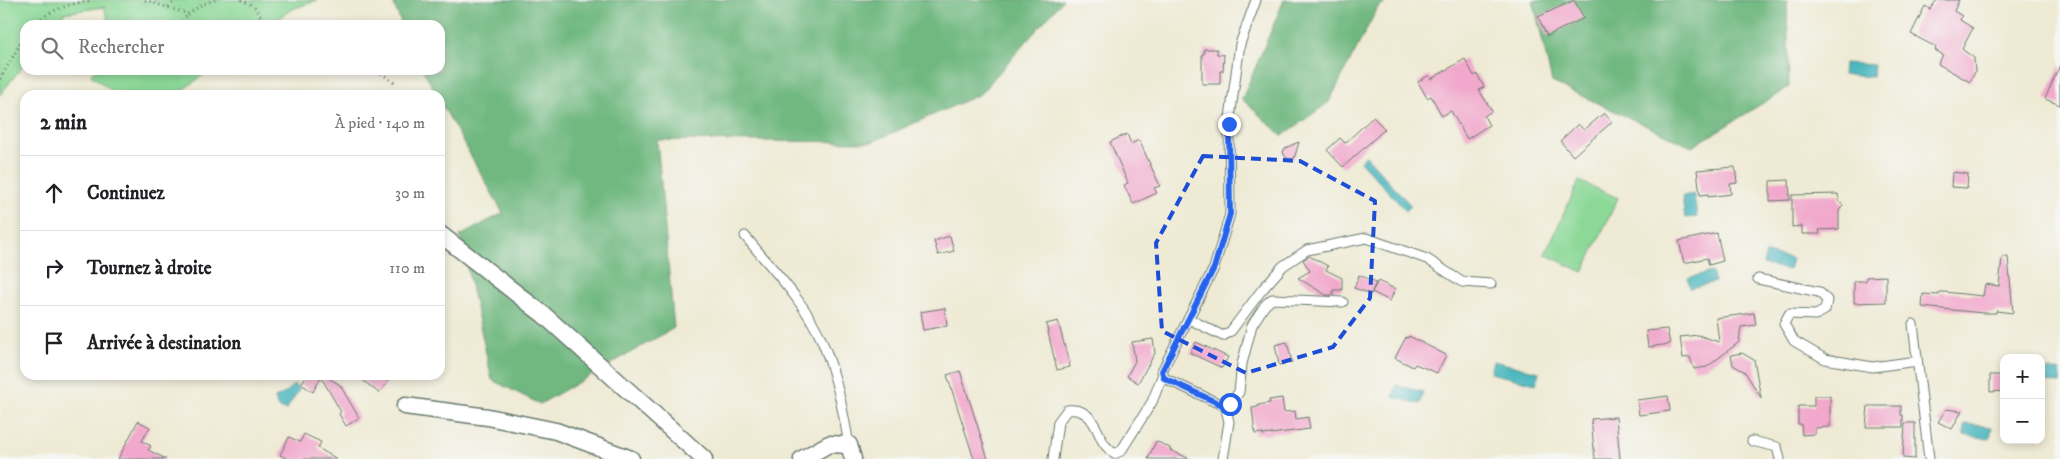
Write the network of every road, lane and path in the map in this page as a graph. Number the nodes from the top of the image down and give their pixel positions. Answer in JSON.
{"nodes":[{"id":1,"x":92,"y":0,"type":"edge"},
{"id":2,"x":145,"y":0,"type":"edge"},
{"id":3,"x":177,"y":0,"type":"edge"},
{"id":4,"x":215,"y":0,"type":"edge"},
{"id":5,"x":241,"y":0,"type":"edge"},
{"id":6,"x":1256,"y":0,"type":"edge"},
{"id":7,"x":167,"y":8,"type":"junction"},
{"id":8,"x":188,"y":14,"type":"junction"},
{"id":9,"x":40,"y":20,"type":"edge"},
{"id":10,"x":183,"y":20,"type":"edge"},
{"id":11,"x":263,"y":20,"type":"edge"},
{"id":12,"x":20,"y":45,"type":"edge"},
{"id":13,"x":384,"y":75,"type":"edge"},
{"id":14,"x":0,"y":79,"type":"edge"},
{"id":15,"x":396,"y":84,"type":"dead end"},
{"id":16,"x":745,"y":236,"type":"dead end"},
{"id":17,"x":445,"y":238,"type":"edge"},
{"id":18,"x":1758,"y":279,"type":"dead end"},
{"id":19,"x":1491,"y":284,"type":"dead end"},
{"id":20,"x":1343,"y":302,"type":"dead end"},
{"id":21,"x":1189,"y":319,"type":"junction"},
{"id":22,"x":1913,"y":324,"type":"dead end"},
{"id":23,"x":1917,"y":361,"type":"junction"},
{"id":24,"x":1163,"y":374,"type":"junction"},
{"id":25,"x":1225,"y":404,"type":"junction"},
{"id":26,"x":405,"y":406,"type":"dead end"},
{"id":27,"x":1752,"y":441,"type":"dead end"},
{"id":28,"x":851,"y":452,"type":"edge"},
{"id":29,"x":631,"y":459,"type":"edge"},
{"id":30,"x":704,"y":459,"type":"edge"},
{"id":31,"x":802,"y":459,"type":"edge"},
{"id":32,"x":1054,"y":459,"type":"edge"},
{"id":33,"x":1223,"y":459,"type":"edge"},
{"id":34,"x":1780,"y":459,"type":"edge"},
{"id":35,"x":1929,"y":459,"type":"edge"}],
"edges":[{"from":1,"to":9,"type":"path"},
{"from":2,"to":7,"type":"path"},
{"from":3,"to":7,"type":"path"},
{"from":4,"to":8,"type":"path"},
{"from":5,"to":11,"type":"path"},
{"from":6,"to":21,"type":"lane"},
{"from":7,"to":8,"type":"path"},
{"from":8,"to":10,"type":"path"},
{"from":12,"to":14,"type":"path"},
{"from":13,"to":15,"type":"path"},
{"from":16,"to":28,"type":"lane"},
{"from":17,"to":30,"type":"street"},
{"from":18,"to":23,"type":"lane"},
{"from":19,"to":21,"type":"lane"},
{"from":20,"to":25,"type":"lane"},
{"from":21,"to":24,"type":"lane"},
{"from":22,"to":23,"type":"lane"},
{"from":23,"to":35,"type":"lane"},
{"from":24,"to":25,"type":"lane"},
{"from":24,"to":32,"type":"lane"},
{"from":25,"to":33,"type":"lane"},
{"from":26,"to":29,"type":"street"},
{"from":27,"to":34,"type":"lane"},
{"from":28,"to":31,"type":"street"}]}
